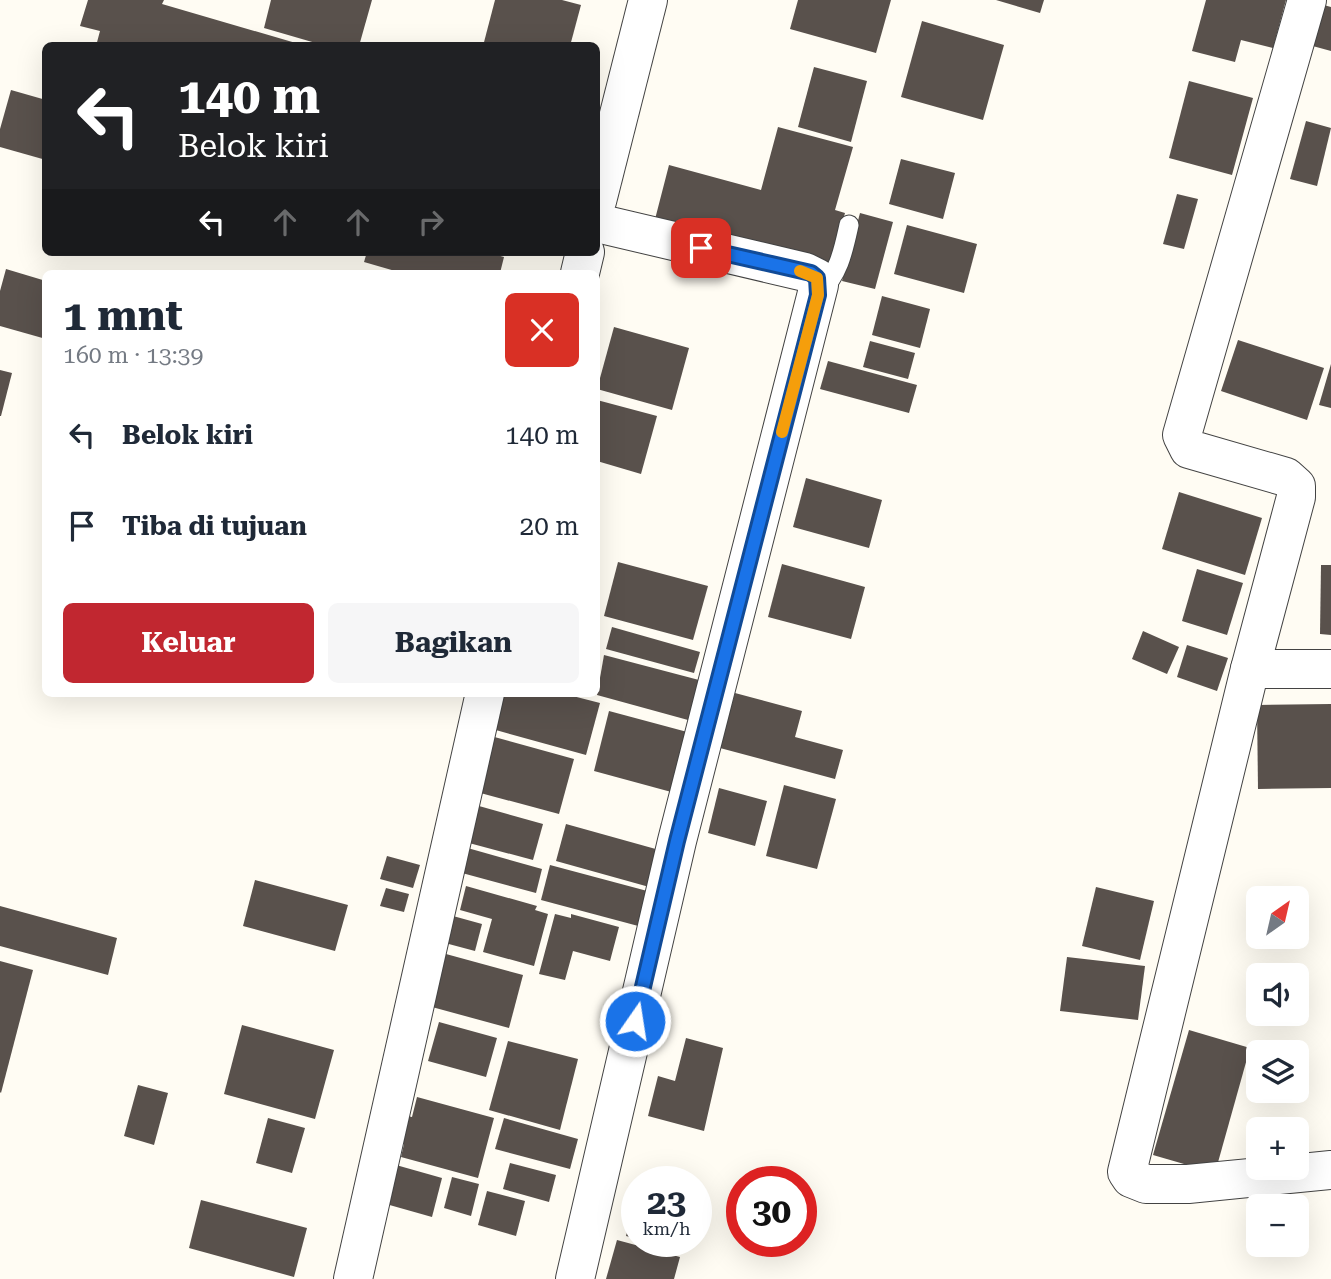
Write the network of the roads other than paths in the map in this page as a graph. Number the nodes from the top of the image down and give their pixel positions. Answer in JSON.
{"nodes":[{"id":1,"x":648,"y":0,"type":"edge"},
{"id":2,"x":1307,"y":0,"type":"edge"},
{"id":3,"x":600,"y":189,"type":"edge"},
{"id":4,"x":600,"y":224,"type":"edge"},
{"id":5,"x":849,"y":225,"type":"dead end"},
{"id":6,"x":818,"y":295,"type":"junction"},
{"id":7,"x":1250,"y":669,"type":"junction"},
{"id":8,"x":1331,"y":669,"type":"edge"},
{"id":9,"x":484,"y":697,"type":"edge"},
{"id":10,"x":1331,"y":1170,"type":"edge"},
{"id":11,"x":353,"y":1279,"type":"edge"},
{"id":12,"x":575,"y":1279,"type":"edge"}],
"edges":[{"from":1,"to":3,"type":"street"},
{"from":2,"to":7,"type":"street"},
{"from":4,"to":6,"type":"street"},
{"from":5,"to":6,"type":"lane"},
{"from":6,"to":12,"type":"street"},
{"from":7,"to":8,"type":"street"},
{"from":7,"to":10,"type":"street"},
{"from":9,"to":11,"type":"street"}]}
